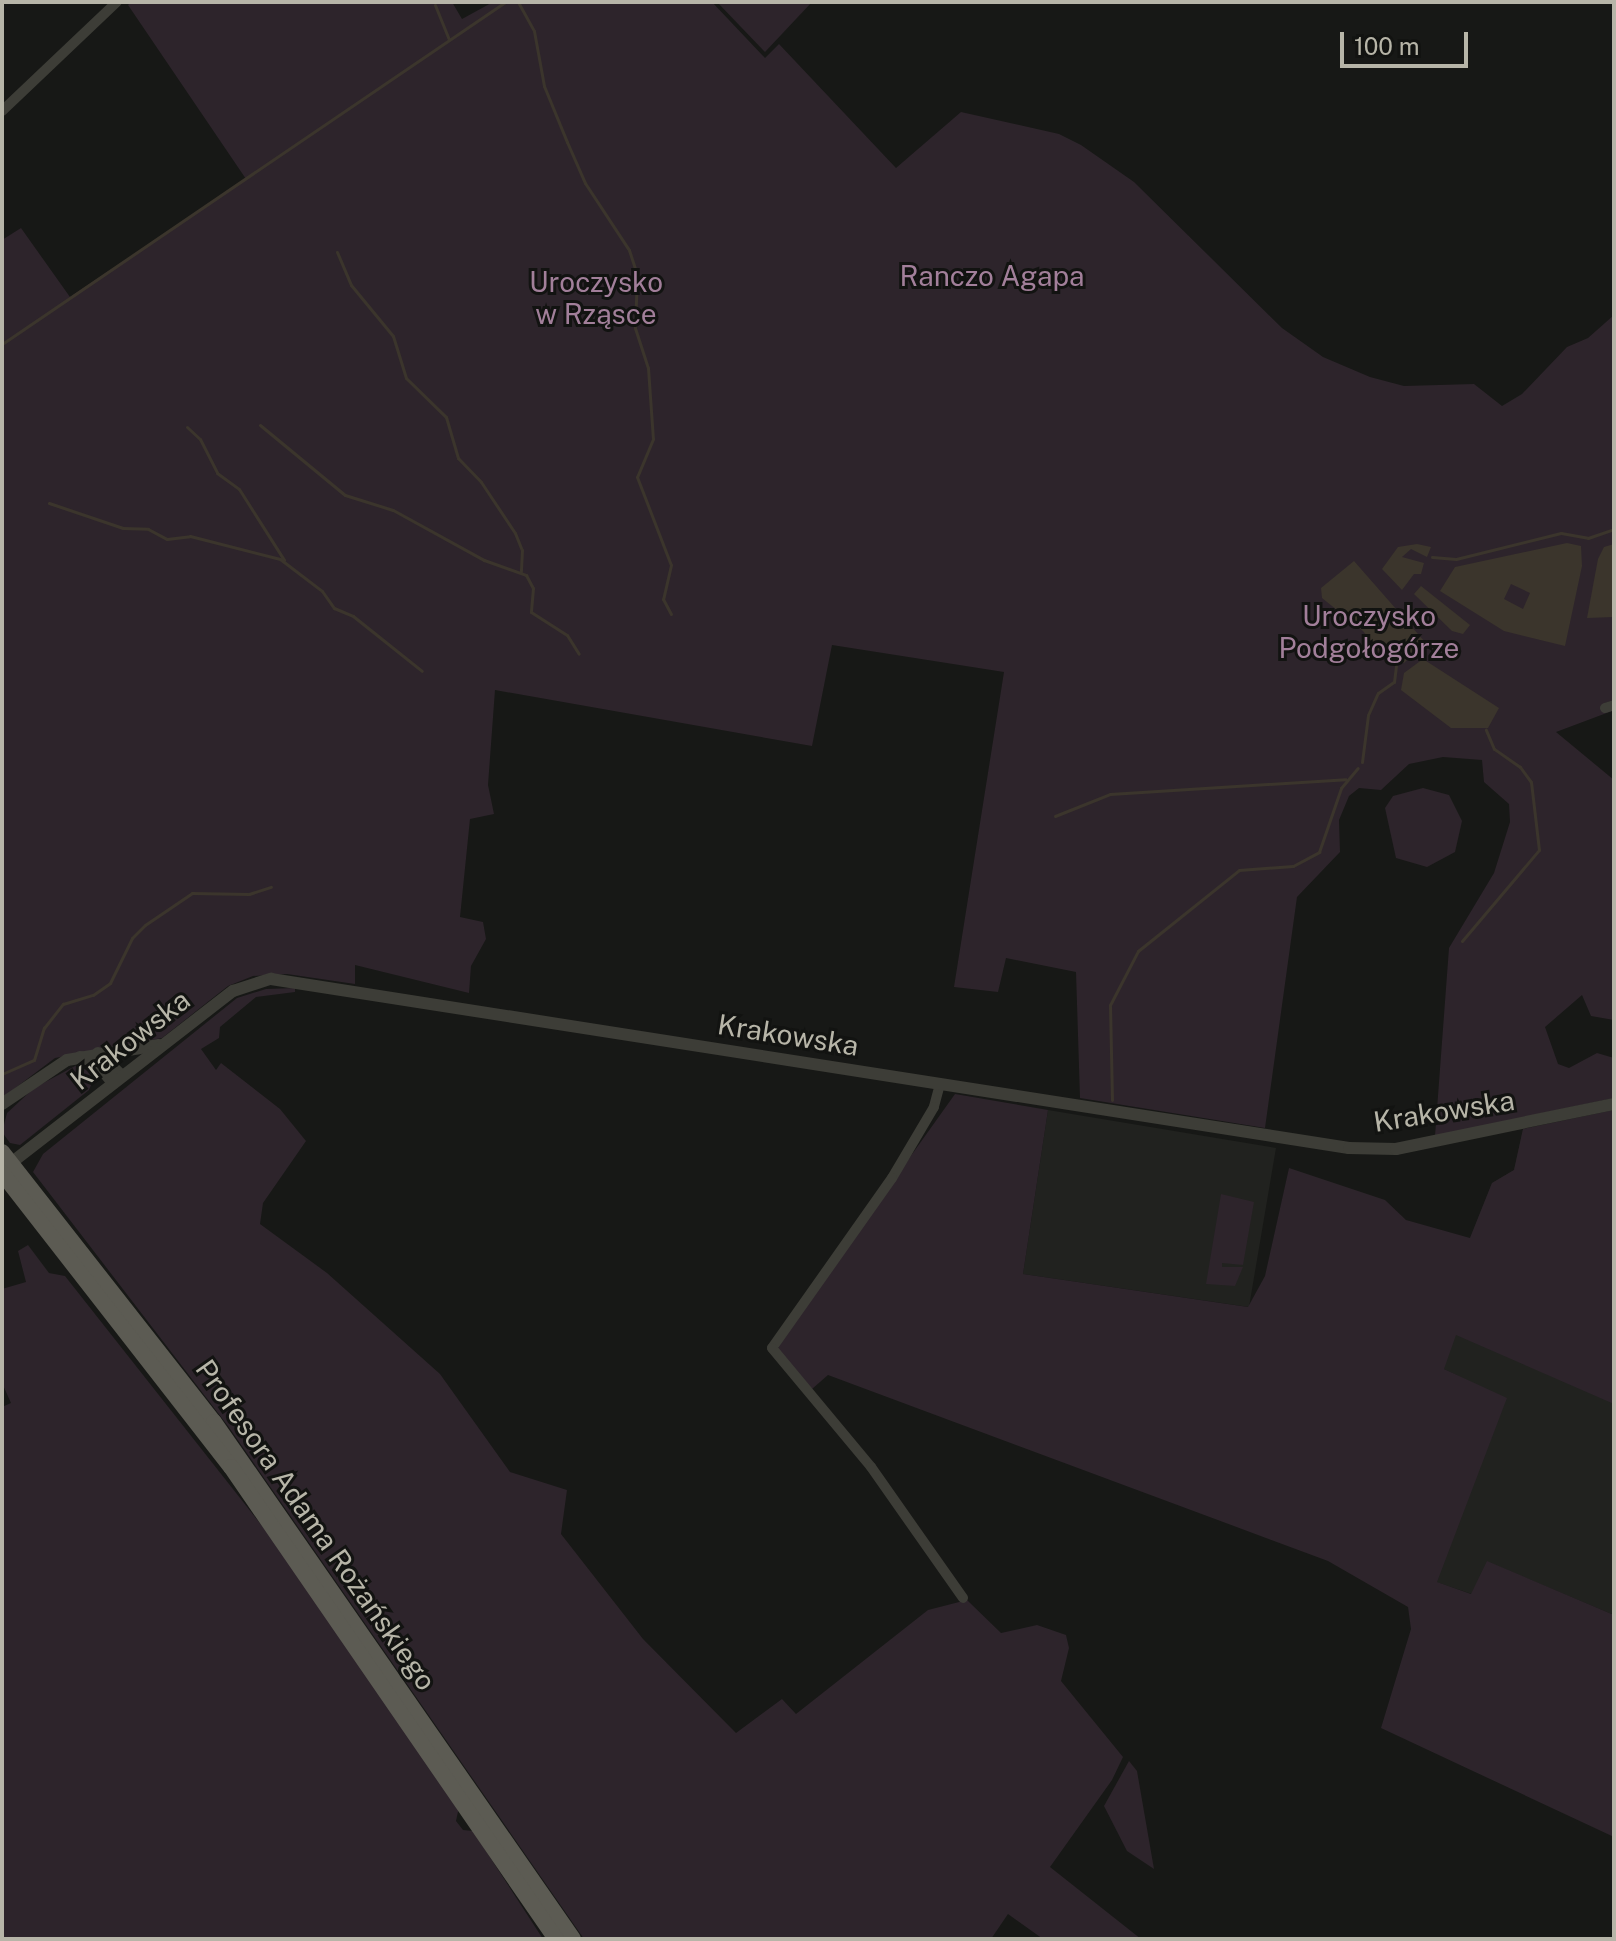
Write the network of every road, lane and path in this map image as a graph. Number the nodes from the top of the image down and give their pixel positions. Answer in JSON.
{"nodes":[{"id":1,"x":117,"y":2,"type":"edge"},
{"id":2,"x":2,"y":111,"type":"edge"},
{"id":3,"x":162,"y":1044,"type":"junction"},
{"id":4,"x":98,"y":1053,"type":"junction"},
{"id":5,"x":80,"y":1057,"type":"junction"},
{"id":6,"x":117,"y":1080,"type":"junction"},
{"id":7,"x":940,"y":1084,"type":"junction"},
{"id":8,"x":2,"y":1104,"type":"edge"},
{"id":9,"x":1614,"y":1104,"type":"edge"},
{"id":10,"x":5,"y":1163,"type":"edge"},
{"id":11,"x":963,"y":1598,"type":"dead end"},
{"id":12,"x":556,"y":1939,"type":"edge"},
{"id":13,"x":573,"y":1939,"type":"edge"}],
"edges":[{"from":1,"to":2,"type":"street"},
{"from":3,"to":4,"type":"street"},
{"from":3,"to":6,"type":"street","name":"Krakowska"},
{"from":3,"to":7,"type":"street","name":"Krakowska"},
{"from":4,"to":5,"type":"street"},
{"from":4,"to":6,"type":"street"},
{"from":5,"to":6,"type":"street"},
{"from":5,"to":8,"type":"street"},
{"from":6,"to":10,"type":"street","name":"Krakowska"},
{"from":7,"to":9,"type":"street","name":"Krakowska"},
{"from":7,"to":11,"type":"street"},
{"from":10,"to":12,"type":"main road","name":"Profesora Adama Rożańskiego"},
{"from":10,"to":13,"type":"main road","name":"Profesora Adama Rożańskiego"}]}
